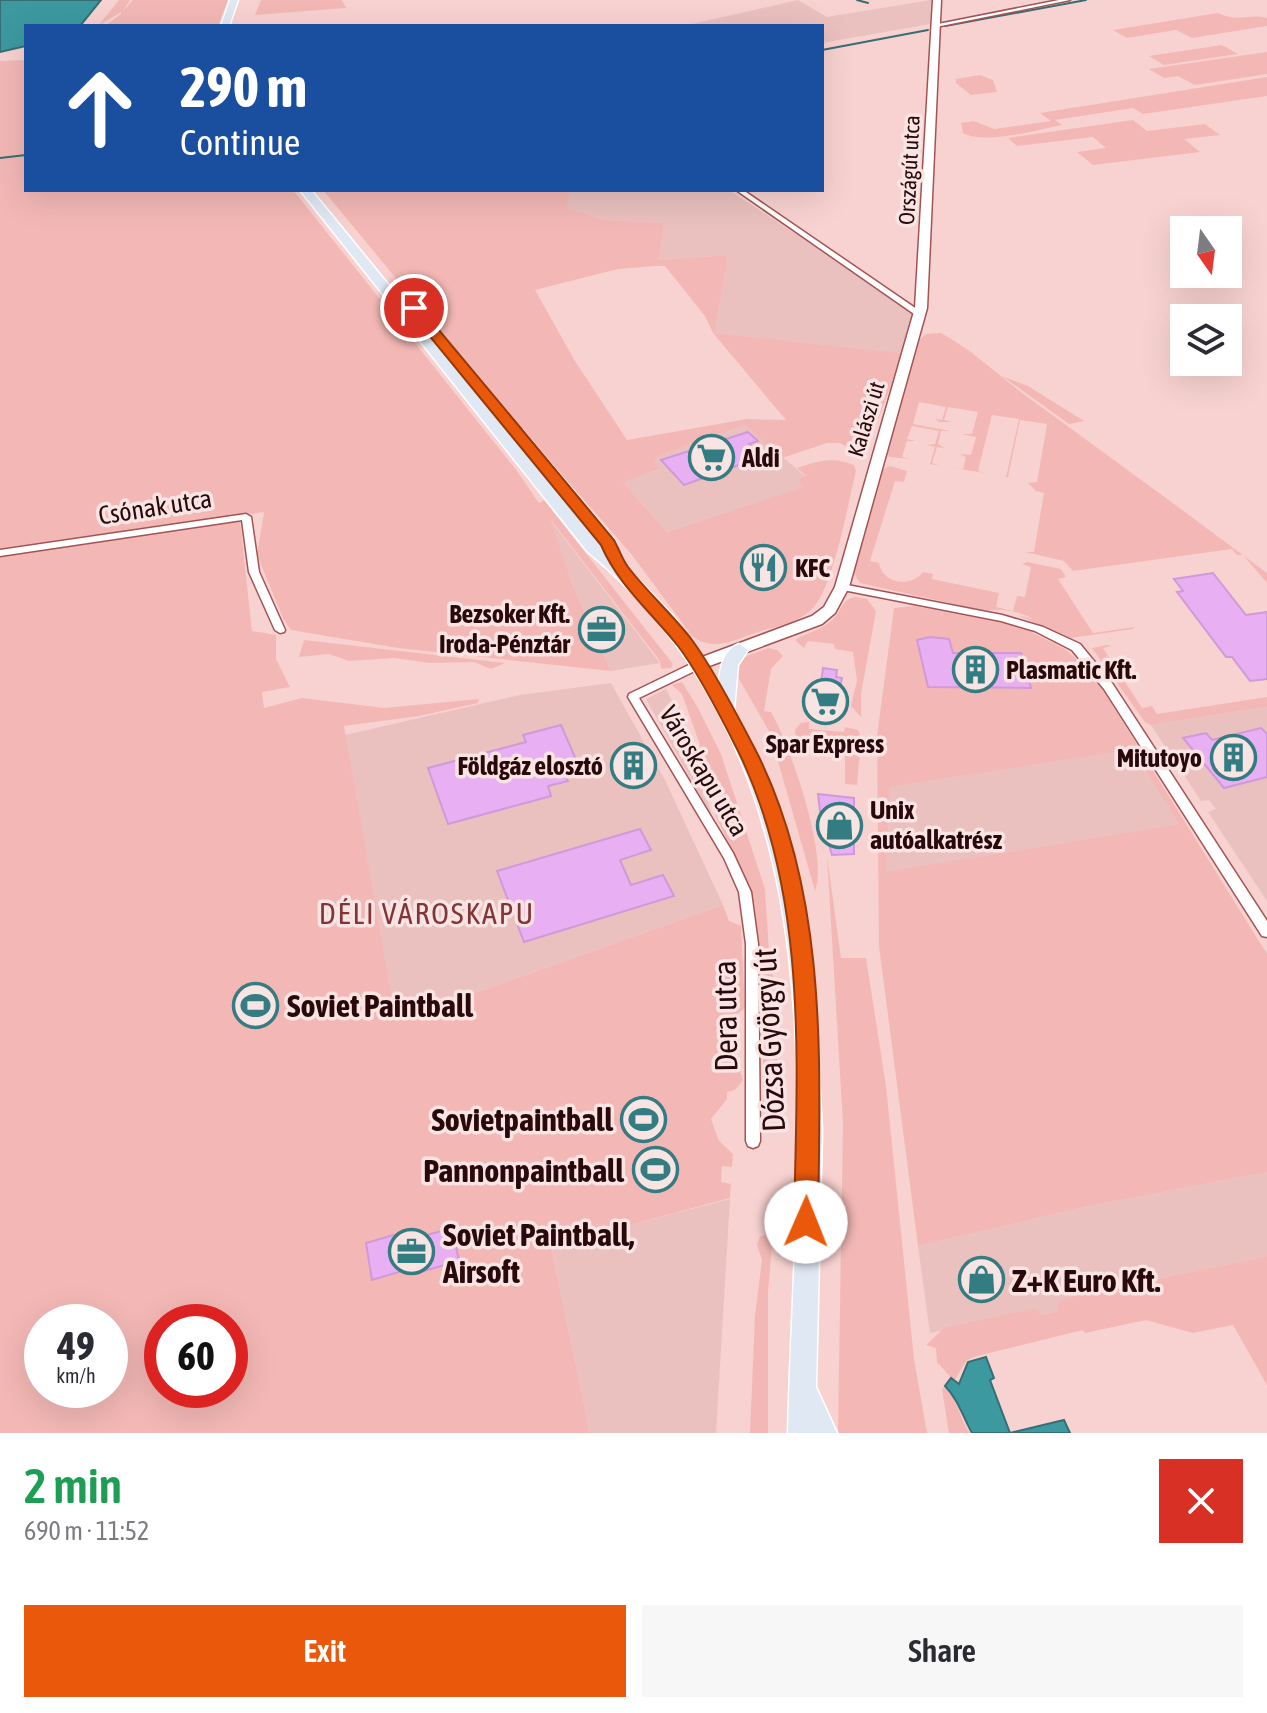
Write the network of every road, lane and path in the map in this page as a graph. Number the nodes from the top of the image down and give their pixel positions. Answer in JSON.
{"nodes":[{"id":1,"x":234,"y":0,"type":"edge"},
{"id":2,"x":242,"y":0,"type":"edge"},
{"id":3,"x":937,"y":0,"type":"edge"},
{"id":4,"x":1012,"y":0,"type":"edge"},
{"id":5,"x":1067,"y":0,"type":"edge"},
{"id":6,"x":1027,"y":7,"type":"junction"},
{"id":7,"x":226,"y":24,"type":"edge"},
{"id":8,"x":234,"y":24,"type":"edge"},
{"id":9,"x":936,"y":26,"type":"junction"},
{"id":10,"x":307,"y":192,"type":"edge"},
{"id":11,"x":318,"y":192,"type":"edge"},
{"id":12,"x":742,"y":192,"type":"edge"},
{"id":13,"x":920,"y":314,"type":"junction"},
{"id":14,"x":0,"y":553,"type":"edge"},
{"id":15,"x":619,"y":567,"type":"junction"},
{"id":16,"x":842,"y":587,"type":"junction"},
{"id":17,"x":280,"y":630,"type":"dead end"},
{"id":18,"x":739,"y":650,"type":"junction"},
{"id":19,"x":699,"y":664,"type":"junction"},
{"id":20,"x":725,"y":710,"type":"junction"},
{"id":21,"x":745,"y":892,"type":"joint"},
{"id":22,"x":1267,"y":932,"type":"edge"},
{"id":23,"x":753,"y":1141,"type":"dead end"},
{"id":24,"x":802,"y":1387,"type":"junction"},
{"id":25,"x":802,"y":1433,"type":"edge"},
{"id":26,"x":823,"y":1433,"type":"edge"}],
"edges":[{"from":1,"to":7,"type":"main road"},
{"from":2,"to":8,"type":"main road"},
{"from":3,"to":9,"type":"main road","name":"Országút utca"},
{"from":4,"to":6,"type":"street"},
{"from":5,"to":6,"type":"street"},
{"from":6,"to":9,"type":"street"},
{"from":9,"to":13,"type":"main road","name":"Országút utca"},
{"from":10,"to":15,"type":"main road"},
{"from":11,"to":15,"type":"main road"},
{"from":12,"to":13,"type":"street"},
{"from":13,"to":16,"type":"main road","name":"Kalászi út"},
{"from":14,"to":17,"type":"street","name":"Csónak utca"},
{"from":15,"to":19,"type":"main road","name":"Dózsa György út"},
{"from":16,"to":18,"type":"main road","name":"Kalászi út"},
{"from":16,"to":22,"type":"street"},
{"from":18,"to":19,"type":"main road","name":"Kalászi út"},
{"from":18,"to":20,"type":"main road"},
{"from":19,"to":20,"type":"main road","name":"Dózsa György út"},
{"from":19,"to":21,"type":"street","name":"Városkapu utca"},
{"from":20,"to":24,"type":"main road","name":"Dózsa György út"},
{"from":21,"to":23,"type":"street","name":"Dera utca"},
{"from":24,"to":25,"type":"main road","name":"Dózsa György út"},
{"from":24,"to":26,"type":"main road"}]}
